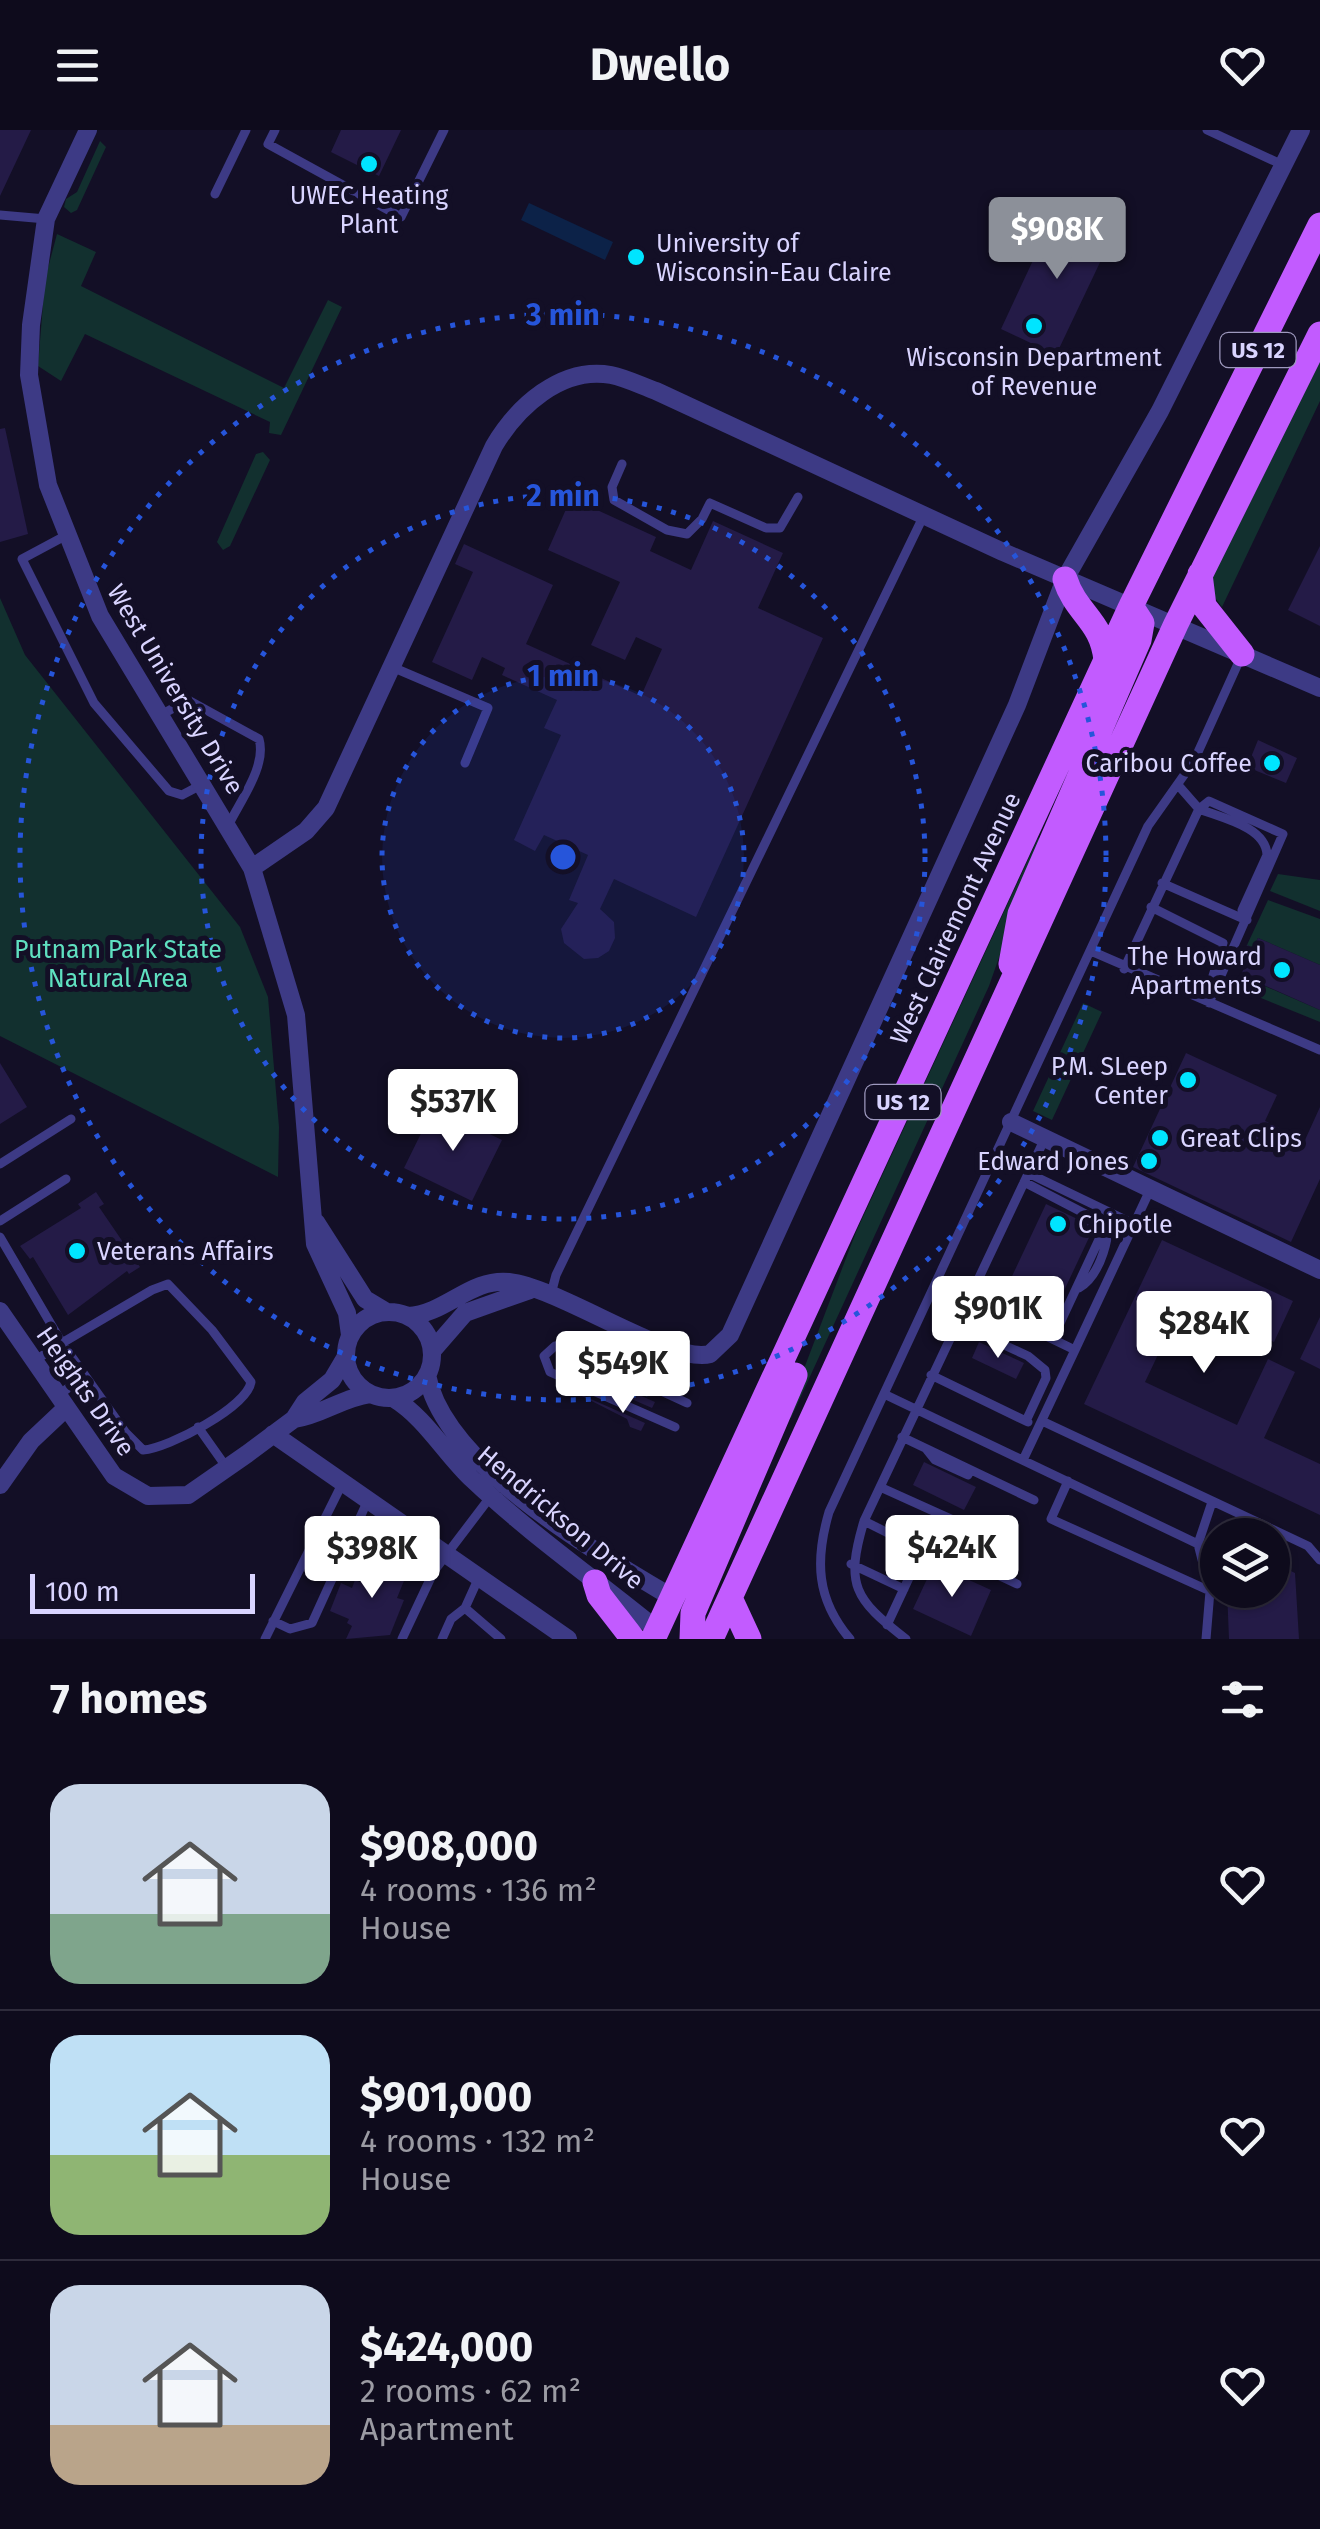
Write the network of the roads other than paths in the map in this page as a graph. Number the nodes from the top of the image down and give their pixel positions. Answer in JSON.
{"nodes":[{"id":1,"x":88,"y":130,"type":"edge"},
{"id":2,"x":246,"y":130,"type":"edge"},
{"id":3,"x":275,"y":130,"type":"edge"},
{"id":4,"x":444,"y":130,"type":"edge"},
{"id":5,"x":1206,"y":130,"type":"edge"},
{"id":6,"x":1302,"y":130,"type":"edge"},
{"id":7,"x":1283,"y":166,"type":"junction"},
{"id":8,"x":215,"y":194,"type":"dead end"},
{"id":9,"x":0,"y":215,"type":"edge"},
{"id":10,"x":46,"y":220,"type":"junction"},
{"id":11,"x":1320,"y":225,"type":"edge"},
{"id":12,"x":1320,"y":334,"type":"edge"},
{"id":13,"x":622,"y":464,"type":"dead end"},
{"id":14,"x":798,"y":497,"type":"dead end"},
{"id":15,"x":924,"y":515,"type":"junction"},
{"id":16,"x":65,"y":536,"type":"junction"},
{"id":17,"x":1200,"y":574,"type":"junction"},
{"id":18,"x":1065,"y":580,"type":"junction"},
{"id":19,"x":1131,"y":606,"type":"junction"},
{"id":20,"x":1176,"y":624,"type":"junction"},
{"id":21,"x":1242,"y":654,"type":"junction"},
{"id":22,"x":1106,"y":660,"type":"junction"},
{"id":23,"x":392,"y":666,"type":"junction"},
{"id":24,"x":1320,"y":688,"type":"edge"},
{"id":25,"x":158,"y":716,"type":"junction"},
{"id":26,"x":465,"y":764,"type":"dead end"},
{"id":27,"x":1178,"y":785,"type":"junction"},
{"id":28,"x":201,"y":786,"type":"junction"},
{"id":29,"x":1200,"y":808,"type":"junction"},
{"id":30,"x":228,"y":826,"type":"junction"},
{"id":31,"x":252,"y":868,"type":"junction"},
{"id":32,"x":1162,"y":883,"type":"junction"},
{"id":33,"x":1151,"y":908,"type":"junction"},
{"id":34,"x":1246,"y":920,"type":"junction"},
{"id":35,"x":1091,"y":951,"type":"junction"},
{"id":36,"x":1124,"y":968,"type":"junction"},
{"id":37,"x":1005,"y":999,"type":"junction"},
{"id":38,"x":1211,"y":999,"type":"junction"},
{"id":39,"x":1320,"y":1050,"type":"edge"},
{"id":40,"x":71,"y":1119,"type":"dead end"},
{"id":41,"x":1011,"y":1122,"type":"junction"},
{"id":42,"x":1045,"y":1138,"type":"junction"},
{"id":43,"x":0,"y":1164,"type":"edge"},
{"id":44,"x":1026,"y":1178,"type":"junction"},
{"id":45,"x":66,"y":1179,"type":"dead end"},
{"id":46,"x":1150,"y":1190,"type":"junction"},
{"id":47,"x":1108,"y":1211,"type":"junction"},
{"id":48,"x":313,"y":1217,"type":"junction"},
{"id":49,"x":0,"y":1221,"type":"edge"},
{"id":50,"x":1134,"y":1224,"type":"junction"},
{"id":51,"x":0,"y":1237,"type":"edge"},
{"id":52,"x":1320,"y":1270,"type":"edge"},
{"id":53,"x":1076,"y":1289,"type":"junction"},
{"id":54,"x":530,"y":1290,"type":"junction"},
{"id":55,"x":552,"y":1294,"type":"junction"},
{"id":56,"x":969,"y":1298,"type":"junction"},
{"id":57,"x":0,"y":1311,"type":"edge"},
{"id":58,"x":385,"y":1312,"type":"junction"},
{"id":59,"x":408,"y":1316,"type":"junction"},
{"id":60,"x":956,"y":1323,"type":"junction"},
{"id":61,"x":350,"y":1336,"type":"junction"},
{"id":62,"x":1053,"y":1338,"type":"junction"},
{"id":63,"x":62,"y":1343,"type":"junction"},
{"id":64,"x":1075,"y":1350,"type":"junction"},
{"id":65,"x":432,"y":1351,"type":"junction"},
{"id":66,"x":345,"y":1358,"type":"junction"},
{"id":67,"x":34,"y":1361,"type":"junction"},
{"id":68,"x":427,"y":1375,"type":"junction"},
{"id":69,"x":86,"y":1376,"type":"junction"},
{"id":70,"x":931,"y":1376,"type":"junction"},
{"id":71,"x":370,"y":1394,"type":"junction"},
{"id":72,"x":884,"y":1394,"type":"junction"},
{"id":73,"x":393,"y":1398,"type":"junction"},
{"id":74,"x":62,"y":1402,"type":"junction"},
{"id":75,"x":687,"y":1402,"type":"dead end"},
{"id":76,"x":916,"y":1408,"type":"junction"},
{"id":77,"x":294,"y":1419,"type":"junction"},
{"id":78,"x":1026,"y":1421,"type":"junction"},
{"id":79,"x":1040,"y":1424,"type":"junction"},
{"id":80,"x":198,"y":1427,"type":"junction"},
{"id":81,"x":675,"y":1427,"type":"dead end"},
{"id":82,"x":274,"y":1434,"type":"junction"},
{"id":83,"x":902,"y":1437,"type":"junction"},
{"id":84,"x":1023,"y":1460,"type":"junction"},
{"id":85,"x":227,"y":1468,"type":"junction"},
{"id":86,"x":1068,"y":1481,"type":"junction"},
{"id":87,"x":343,"y":1482,"type":"junction"},
{"id":88,"x":0,"y":1485,"type":"edge"},
{"id":89,"x":880,"y":1487,"type":"junction"},
{"id":90,"x":491,"y":1496,"type":"junction"},
{"id":91,"x":368,"y":1500,"type":"junction"},
{"id":92,"x":1034,"y":1500,"type":"dead end"},
{"id":93,"x":1212,"y":1502,"type":"junction"},
{"id":94,"x":864,"y":1521,"type":"junction"},
{"id":95,"x":1198,"y":1544,"type":"junction"},
{"id":96,"x":1013,"y":1547,"type":"dead end"},
{"id":97,"x":922,"y":1550,"type":"junction"},
{"id":98,"x":1200,"y":1552,"type":"edge"},
{"id":99,"x":446,"y":1554,"type":"junction"},
{"id":100,"x":1320,"y":1560,"type":"edge"},
{"id":101,"x":852,"y":1564,"type":"junction"},
{"id":102,"x":479,"y":1577,"type":"junction"},
{"id":103,"x":595,"y":1582,"type":"joint"},
{"id":104,"x":1017,"y":1584,"type":"dead end"},
{"id":105,"x":1200,"y":1586,"type":"edge"},
{"id":106,"x":904,"y":1590,"type":"junction"},
{"id":107,"x":730,"y":1598,"type":"junction"},
{"id":108,"x":465,"y":1608,"type":"junction"},
{"id":109,"x":1209,"y":1608,"type":"edge"},
{"id":110,"x":273,"y":1621,"type":"junction"},
{"id":111,"x":887,"y":1625,"type":"junction"},
{"id":112,"x":701,"y":1627,"type":"edge"},
{"id":113,"x":657,"y":1637,"type":"edge"},
{"id":114,"x":265,"y":1639,"type":"edge"},
{"id":115,"x":402,"y":1639,"type":"edge"},
{"id":116,"x":442,"y":1639,"type":"edge"},
{"id":117,"x":501,"y":1639,"type":"edge"},
{"id":118,"x":568,"y":1639,"type":"edge"},
{"id":119,"x":749,"y":1639,"type":"edge"},
{"id":120,"x":850,"y":1639,"type":"edge"},
{"id":121,"x":906,"y":1639,"type":"edge"},
{"id":122,"x":1206,"y":1639,"type":"edge"}],
"edges":[{"from":1,"to":10,"type":"street","name":"West University Drive"},
{"from":2,"to":8,"type":"lane"},
{"from":3,"to":4,"type":"lane"},
{"from":5,"to":7,"type":"lane"},
{"from":6,"to":7,"type":"street"},
{"from":7,"to":18,"type":"street"},
{"from":9,"to":10,"type":"lane"},
{"from":10,"to":16,"type":"street","name":"West University Drive"},
{"from":11,"to":19,"type":"main road","name":"West Clairemont Avenue","number":"US 12"},
{"from":12,"to":17,"type":"main road","name":"West Clairemont Avenue","number":"US 12"},
{"from":13,"to":14,"type":"lane"},
{"from":15,"to":18,"type":"street"},
{"from":15,"to":23,"type":"street"},
{"from":15,"to":55,"type":"lane"},
{"from":16,"to":25,"type":"street","name":"West University Drive"},
{"from":16,"to":28,"type":"lane"},
{"from":17,"to":20,"type":"main road","name":"West Clairemont Avenue","number":"US 12"},
{"from":17,"to":21,"type":"main road"},
{"from":18,"to":19,"type":"street"},
{"from":18,"to":22,"type":"main road"},
{"from":18,"to":55,"type":"street"},
{"from":19,"to":20,"type":"street"},
{"from":19,"to":22,"type":"main road","name":"West Clairemont Avenue","number":"US 12"},
{"from":19,"to":37,"type":"main road"},
{"from":20,"to":21,"type":"street"},
{"from":20,"to":37,"type":"main road","name":"West Clairemont Avenue","number":"US 12"},
{"from":21,"to":24,"type":"street"},
{"from":21,"to":27,"type":"lane"},
{"from":22,"to":112,"type":"main road","name":"West Clairemont Avenue","number":"US 12"},
{"from":23,"to":26,"type":"lane"},
{"from":23,"to":31,"type":"street"},
{"from":25,"to":28,"type":"street","name":"West University Drive"},
{"from":25,"to":30,"type":"lane"},
{"from":27,"to":29,"type":"lane"},
{"from":27,"to":35,"type":"lane"},
{"from":28,"to":30,"type":"street","name":"West University Drive"},
{"from":29,"to":32,"type":"lane"},
{"from":29,"to":34,"type":"lane"},
{"from":29,"to":34,"type":"lane"},
{"from":30,"to":31,"type":"street","name":"West University Drive"},
{"from":31,"to":48,"type":"street","name":"West University Drive"},
{"from":32,"to":33,"type":"lane"},
{"from":32,"to":34,"type":"lane"},
{"from":33,"to":36,"type":"lane"},
{"from":33,"to":38,"type":"lane"},
{"from":34,"to":38,"type":"lane"},
{"from":35,"to":36,"type":"lane"},
{"from":35,"to":41,"type":"lane"},
{"from":36,"to":38,"type":"lane"},
{"from":37,"to":107,"type":"main road","name":"West Clairemont Avenue","number":"US 12"},
{"from":38,"to":39,"type":"lane"},
{"from":40,"to":43,"type":"lane"},
{"from":41,"to":42,"type":"street"},
{"from":41,"to":72,"type":"lane"},
{"from":42,"to":44,"type":"lane"},
{"from":42,"to":46,"type":"street"},
{"from":44,"to":47,"type":"lane"},
{"from":44,"to":53,"type":"lane"},
{"from":44,"to":56,"type":"lane"},
{"from":45,"to":49,"type":"lane"},
{"from":46,"to":50,"type":"lane"},
{"from":46,"to":52,"type":"street"},
{"from":47,"to":50,"type":"lane"},
{"from":47,"to":53,"type":"lane"},
{"from":48,"to":58,"type":"street","name":"West University Drive"},
{"from":48,"to":61,"type":"street","name":"West University Drive"},
{"from":50,"to":64,"type":"lane"},
{"from":51,"to":63,"type":"lane"},
{"from":53,"to":62,"type":"lane"},
{"from":54,"to":55,"type":"street"},
{"from":54,"to":59,"type":"street"},
{"from":54,"to":65,"type":"street"},
{"from":56,"to":60,"type":"lane"},
{"from":56,"to":62,"type":"lane"},
{"from":57,"to":67,"type":"street","name":"Heights Drive"},
{"from":58,"to":59,"type":"street"},
{"from":58,"to":61,"type":"street"},
{"from":59,"to":65,"type":"street"},
{"from":60,"to":70,"type":"lane"},
{"from":60,"to":78,"type":"lane"},
{"from":61,"to":66,"type":"street"},
{"from":62,"to":64,"type":"lane"},
{"from":63,"to":67,"type":"lane"},
{"from":63,"to":69,"type":"lane"},
{"from":63,"to":80,"type":"lane"},
{"from":64,"to":79,"type":"lane"},
{"from":65,"to":68,"type":"street"},
{"from":66,"to":71,"type":"street"},
{"from":66,"to":77,"type":"street","name":"Heights Drive"},
{"from":67,"to":74,"type":"street","name":"Heights Drive"},
{"from":68,"to":73,"type":"street"},
{"from":68,"to":112,"type":"street","name":"Hendrickson Drive"},
{"from":69,"to":74,"type":"lane"},
{"from":69,"to":80,"type":"lane"},
{"from":70,"to":76,"type":"lane"},
{"from":70,"to":78,"type":"lane"},
{"from":71,"to":73,"type":"street"},
{"from":71,"to":77,"type":"street","name":"Heights Drive"},
{"from":72,"to":76,"type":"lane"},
{"from":72,"to":120,"type":"lane"},
{"from":73,"to":90,"type":"street","name":"Hendrickson Drive"},
{"from":74,"to":85,"type":"street","name":"Heights Drive"},
{"from":74,"to":88,"type":"street"},
{"from":75,"to":81,"type":"lane"},
{"from":76,"to":83,"type":"lane"},
{"from":76,"to":84,"type":"lane"},
{"from":77,"to":82,"type":"street","name":"Heights Drive"},
{"from":78,"to":79,"type":"lane"},
{"from":79,"to":84,"type":"lane"},
{"from":79,"to":93,"type":"lane"},
{"from":80,"to":85,"type":"lane"},
{"from":82,"to":85,"type":"street","name":"Heights Drive"},
{"from":82,"to":87,"type":"street"},
{"from":83,"to":89,"type":"lane"},
{"from":83,"to":92,"type":"lane"},
{"from":84,"to":86,"type":"lane"},
{"from":86,"to":95,"type":"lane"},
{"from":86,"to":105,"type":"lane"},
{"from":87,"to":91,"type":"street"},
{"from":87,"to":110,"type":"lane"},
{"from":89,"to":94,"type":"lane"},
{"from":89,"to":96,"type":"lane"},
{"from":90,"to":99,"type":"lane"},
{"from":90,"to":103,"type":"street","name":"Hendrickson Drive"},
{"from":91,"to":99,"type":"street"},
{"from":91,"to":110,"type":"lane"},
{"from":93,"to":95,"type":"lane"},
{"from":93,"to":100,"type":"lane"},
{"from":94,"to":97,"type":"lane"},
{"from":94,"to":101,"type":"lane"},
{"from":95,"to":98,"type":"lane"},
{"from":97,"to":104,"type":"lane"},
{"from":97,"to":106,"type":"lane"},
{"from":99,"to":102,"type":"street"},
{"from":99,"to":115,"type":"lane"},
{"from":101,"to":106,"type":"lane"},
{"from":101,"to":111,"type":"lane"},
{"from":102,"to":108,"type":"lane"},
{"from":102,"to":118,"type":"street"},
{"from":103,"to":113,"type":"main road"},
{"from":106,"to":111,"type":"lane"},
{"from":107,"to":112,"type":"main road","name":"West Clairemont Avenue","number":"US 12"},
{"from":107,"to":119,"type":"main road"},
{"from":108,"to":116,"type":"lane"},
{"from":108,"to":117,"type":"lane"},
{"from":109,"to":122,"type":"lane"},
{"from":110,"to":114,"type":"lane"},
{"from":111,"to":121,"type":"lane"},
{"from":112,"to":113,"type":"main road","name":"West Clairemont Avenue","number":"US 12"}]}
